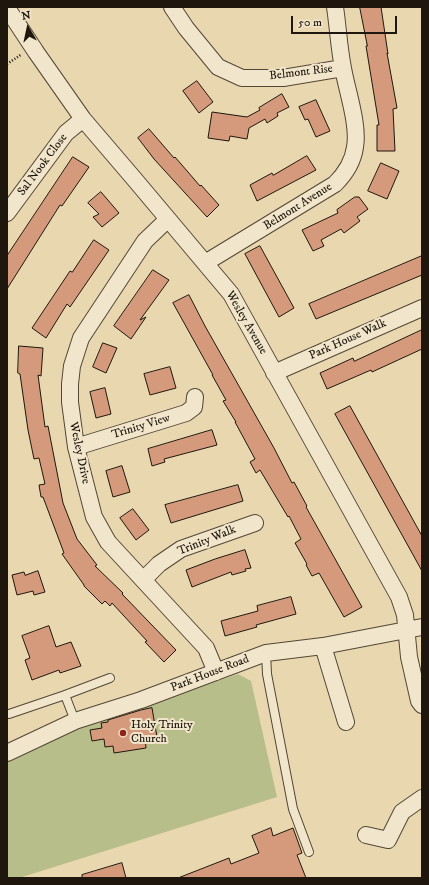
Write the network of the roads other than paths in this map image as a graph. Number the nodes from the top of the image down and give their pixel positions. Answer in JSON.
{"nodes":[{"id":1,"x":172,"y":7,"type":"edge"},
{"id":2,"x":335,"y":7,"type":"edge"},
{"id":3,"x":7,"y":8,"type":"edge"},
{"id":4,"x":343,"y":68,"type":"junction"},
{"id":5,"x":83,"y":119,"type":"junction"},
{"id":6,"x":7,"y":213,"type":"edge"},
{"id":7,"x":168,"y":219,"type":"junction"},
{"id":8,"x":205,"y":263,"type":"junction"},
{"id":9,"x":422,"y":308,"type":"edge"},
{"id":10,"x":274,"y":373,"type":"junction"},
{"id":11,"x":195,"y":397,"type":"dead end"},
{"id":12,"x":76,"y":447,"type":"junction"},
{"id":13,"x":255,"y":523,"type":"dead end"},
{"id":14,"x":143,"y":580,"type":"junction"},
{"id":15,"x":415,"y":629,"type":"edge"},
{"id":16,"x":323,"y":646,"type":"junction"},
{"id":17,"x":266,"y":654,"type":"junction"},
{"id":18,"x":216,"y":672,"type":"junction"},
{"id":19,"x":110,"y":678,"type":"dead end"},
{"id":20,"x":65,"y":694,"type":"junction"},
{"id":21,"x":422,"y":705,"type":"edge"},
{"id":22,"x":9,"y":714,"type":"dead end"},
{"id":23,"x":75,"y":721,"type":"junction"},
{"id":24,"x":346,"y":722,"type":"dead end"},
{"id":25,"x":7,"y":753,"type":"edge"},
{"id":26,"x":422,"y":798,"type":"edge"},
{"id":27,"x":366,"y":835,"type":"dead end"},
{"id":28,"x":309,"y":852,"type":"dead end"}],
"edges":[{"from":1,"to":4,"type":"street","name":"Belmont Rise"},
{"from":2,"to":4,"type":"street","name":"Belmont Avenue"},
{"from":3,"to":5,"type":"street","name":"Wesley Avenue"},
{"from":4,"to":8,"type":"street","name":"Belmont Avenue"},
{"from":5,"to":6,"type":"street","name":"Sal Nook Close"},
{"from":5,"to":7,"type":"street","name":"Wesley Avenue"},
{"from":7,"to":8,"type":"street","name":"Wesley Avenue"},
{"from":7,"to":12,"type":"street","name":"Wesley Drive"},
{"from":8,"to":10,"type":"street","name":"Wesley Avenue"},
{"from":9,"to":10,"type":"street","name":"Park House Walk"},
{"from":10,"to":15,"type":"street","name":"Wesley Avenue"},
{"from":11,"to":12,"type":"street","name":"Trinity View"},
{"from":12,"to":14,"type":"street","name":"Wesley Drive"},
{"from":13,"to":14,"type":"street","name":"Trinity Walk"},
{"from":14,"to":18,"type":"street","name":"Wesley Drive"},
{"from":15,"to":16,"type":"street","name":"Park House Road"},
{"from":15,"to":21,"type":"street","name":"Wesley Avenue"},
{"from":16,"to":17,"type":"street","name":"Park House Road"},
{"from":16,"to":24,"type":"street"},
{"from":17,"to":18,"type":"street","name":"Park House Road"},
{"from":17,"to":28,"type":"lane"},
{"from":18,"to":23,"type":"street","name":"Park House Road"},
{"from":19,"to":20,"type":"lane"},
{"from":20,"to":22,"type":"lane"},
{"from":20,"to":23,"type":"lane"},
{"from":23,"to":25,"type":"street","name":"Park House Road"},
{"from":26,"to":27,"type":"street"}]}
